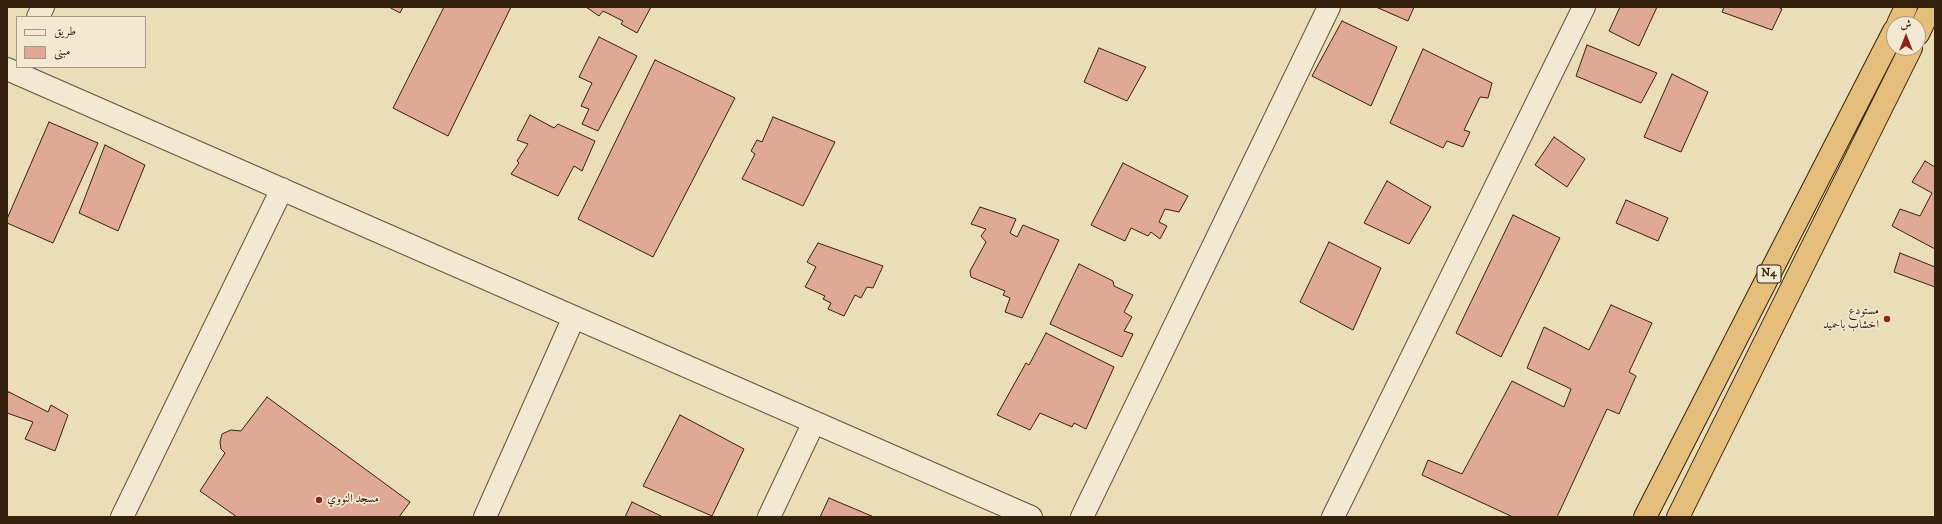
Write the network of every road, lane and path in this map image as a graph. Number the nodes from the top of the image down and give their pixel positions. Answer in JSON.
{"nodes":[{"id":1,"x":43,"y":7,"type":"edge"},
{"id":2,"x":1329,"y":7,"type":"edge"},
{"id":3,"x":1584,"y":7,"type":"edge"},
{"id":4,"x":1931,"y":7,"type":"edge"},
{"id":5,"x":38,"y":16,"type":"edge"},
{"id":6,"x":1926,"y":17,"type":"edge"},
{"id":7,"x":1886,"y":47,"type":"edge"},
{"id":8,"x":1907,"y":56,"type":"edge"},
{"id":9,"x":12,"y":67,"type":"edge"},
{"id":10,"x":282,"y":189,"type":"junction"},
{"id":11,"x":574,"y":317,"type":"junction"},
{"id":12,"x":814,"y":422,"type":"junction"},
{"id":13,"x":122,"y":517,"type":"edge"},
{"id":14,"x":485,"y":517,"type":"edge"},
{"id":15,"x":769,"y":517,"type":"edge"},
{"id":16,"x":1031,"y":517,"type":"edge"},
{"id":17,"x":1082,"y":517,"type":"edge"},
{"id":18,"x":1333,"y":517,"type":"edge"},
{"id":19,"x":1645,"y":517,"type":"edge"},
{"id":20,"x":1678,"y":517,"type":"edge"}],
"edges":[{"from":1,"to":5,"type":"street"},
{"from":2,"to":17,"type":"street"},
{"from":3,"to":18,"type":"street"},
{"from":4,"to":6,"type":"highway"},
{"from":7,"to":19,"type":"highway","number":"N4"},
{"from":8,"to":20,"type":"highway","number":"N4"},
{"from":9,"to":10,"type":"street"},
{"from":10,"to":11,"type":"street"},
{"from":10,"to":13,"type":"street"},
{"from":11,"to":12,"type":"street"},
{"from":11,"to":14,"type":"street"},
{"from":12,"to":15,"type":"street"},
{"from":12,"to":16,"type":"street"}]}
